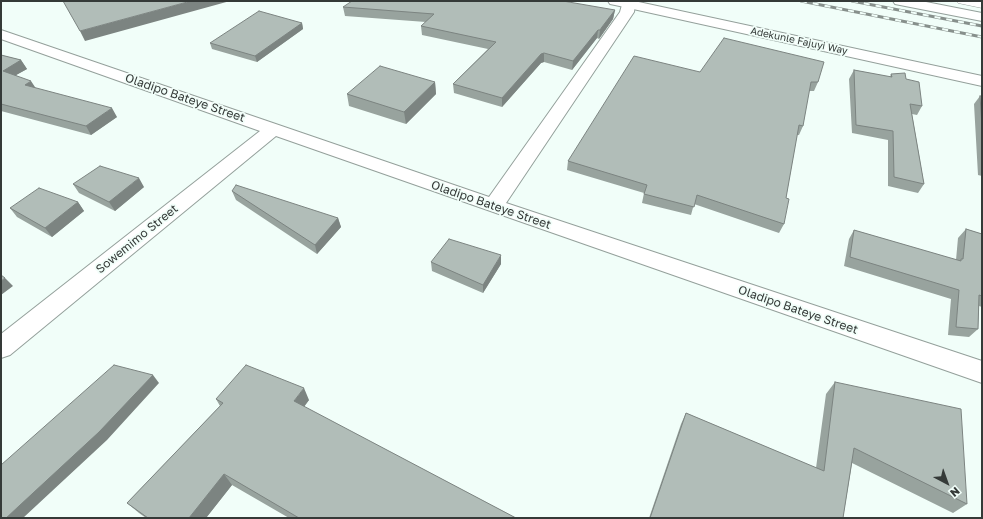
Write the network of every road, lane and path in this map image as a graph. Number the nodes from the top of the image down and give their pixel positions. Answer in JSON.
{"nodes":[{"id":1,"x":900,"y":1,"type":"edge"},
{"id":2,"x":961,"y":1,"type":"edge"},
{"id":3,"x":622,"y":2,"type":"edge"},
{"id":4,"x":982,"y":5,"type":"edge"},
{"id":5,"x":982,"y":17,"type":"edge"},
{"id":6,"x":1,"y":34,"type":"edge"},
{"id":7,"x":982,"y":81,"type":"edge"},
{"id":8,"x":274,"y":129,"type":"junction"},
{"id":9,"x":493,"y":206,"type":"junction"},
{"id":10,"x":1,"y":348,"type":"edge"},
{"id":11,"x":982,"y":372,"type":"edge"}],
"edges":[{"from":1,"to":5,"type":"main road"},
{"from":2,"to":4,"type":"lane"},
{"from":3,"to":7,"type":"main road","name":"Adekunle Fajuyi Way"},
{"from":3,"to":9,"type":"main road"},
{"from":6,"to":8,"type":"main road","name":"Oladipo Bateye Street"},
{"from":8,"to":9,"type":"main road","name":"Oladipo Bateye Street"},
{"from":8,"to":10,"type":"main road","name":"Sowemimo Street"},
{"from":9,"to":11,"type":"main road","name":"Oladipo Bateye Street"}]}
